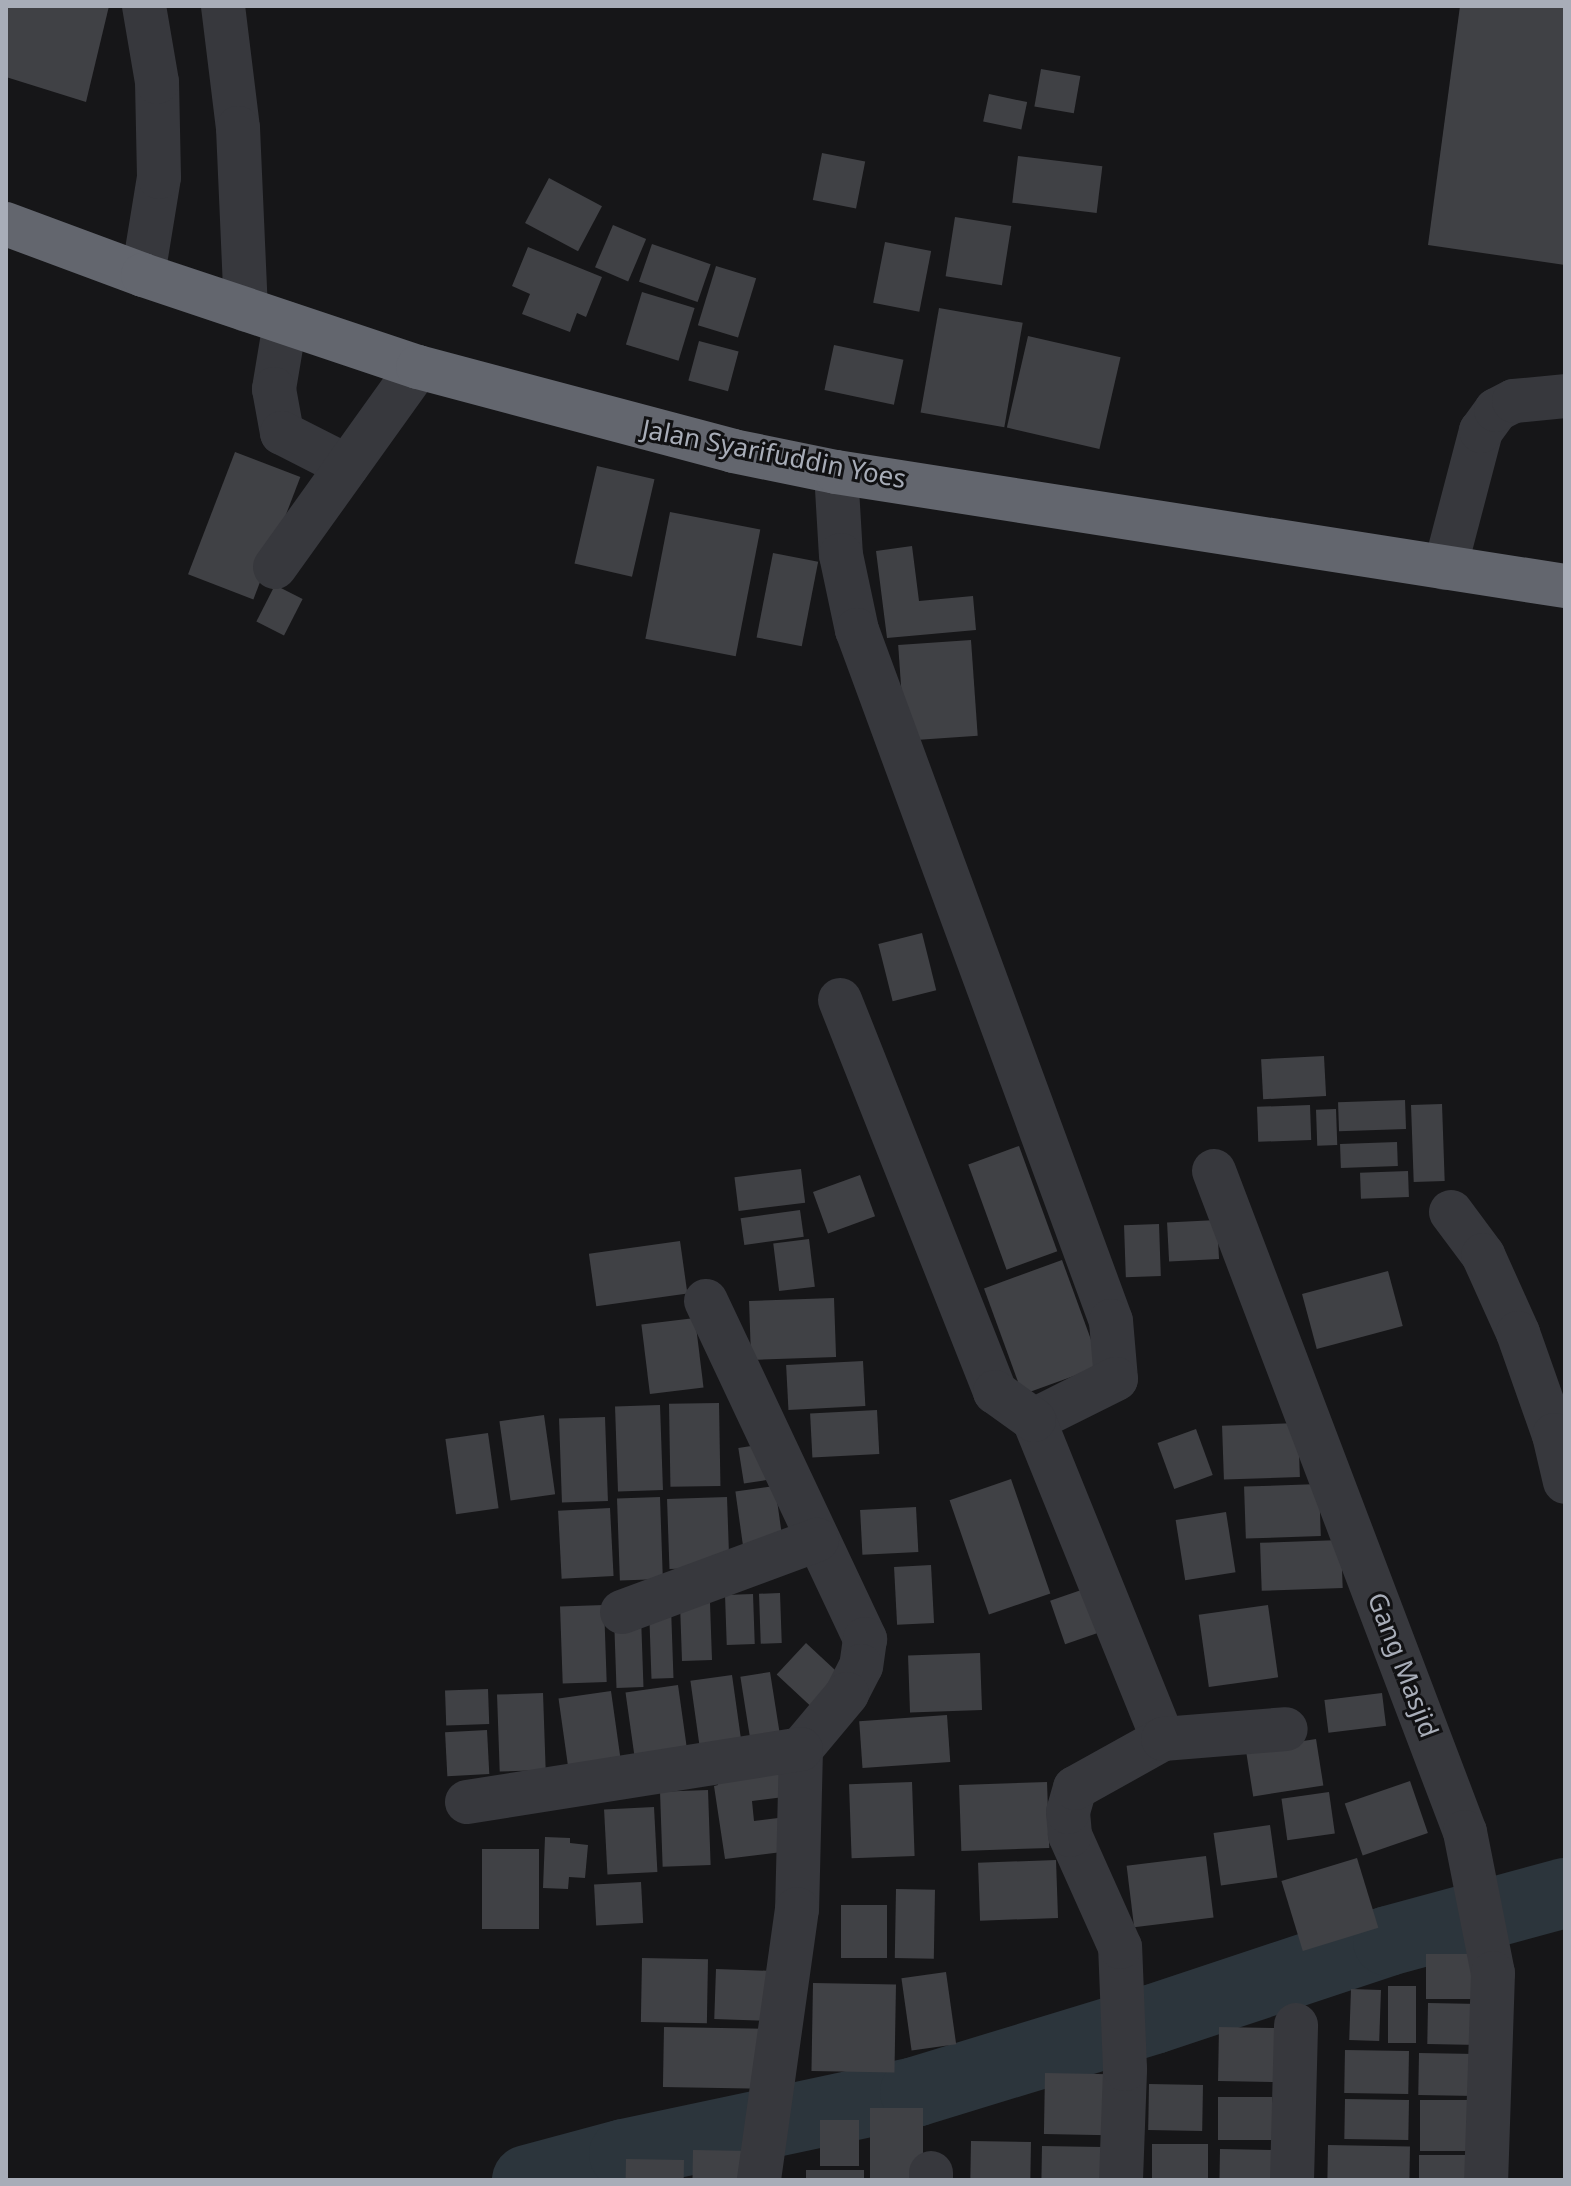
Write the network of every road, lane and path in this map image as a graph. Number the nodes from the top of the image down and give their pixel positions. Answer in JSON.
{"nodes":[{"id":1,"x":144,"y":6,"type":"edge"},
{"id":2,"x":223,"y":6,"type":"edge"},
{"id":3,"x":6,"y":224,"type":"edge"},
{"id":4,"x":143,"y":275,"type":"junction"},
{"id":5,"x":265,"y":316,"type":"junction"},
{"id":6,"x":418,"y":367,"type":"junction"},
{"id":7,"x":1565,"y":396,"type":"edge"},
{"id":8,"x":347,"y":466,"type":"junction"},
{"id":9,"x":836,"y":472,"type":"junction"},
{"id":10,"x":275,"y":567,"type":"dead end"},
{"id":11,"x":1445,"y":568,"type":"junction"},
{"id":12,"x":1565,"y":586,"type":"edge"},
{"id":13,"x":840,"y":1000,"type":"dead end"},
{"id":14,"x":1214,"y":1171,"type":"dead end"},
{"id":15,"x":1451,"y":1212,"type":"dead end"},
{"id":16,"x":706,"y":1301,"type":"dead end"},
{"id":17,"x":1034,"y":1420,"type":"junction"},
{"id":18,"x":1565,"y":1482,"type":"edge"},
{"id":19,"x":817,"y":1540,"type":"junction"},
{"id":20,"x":622,"y":1612,"type":"dead end"},
{"id":21,"x":1286,"y":1729,"type":"dead end"},
{"id":22,"x":1163,"y":1739,"type":"junction"},
{"id":23,"x":801,"y":1749,"type":"junction"},
{"id":24,"x":467,"y":1802,"type":"dead end"},
{"id":25,"x":1296,"y":2025,"type":"dead end"},
{"id":26,"x":759,"y":2180,"type":"edge"},
{"id":27,"x":1121,"y":2180,"type":"edge"},
{"id":28,"x":1292,"y":2180,"type":"edge"},
{"id":29,"x":1486,"y":2180,"type":"edge"}],
"edges":[{"from":1,"to":4,"type":"street"},
{"from":2,"to":5,"type":"street"},
{"from":3,"to":4,"type":"highway","name":"Jalan Syarifuddin Yoes"},
{"from":4,"to":5,"type":"highway","name":"Jalan Syarifuddin Yoes"},
{"from":5,"to":6,"type":"highway","name":"Jalan Syarifuddin Yoes"},
{"from":5,"to":8,"type":"street"},
{"from":6,"to":8,"type":"street"},
{"from":6,"to":9,"type":"highway","name":"Jalan Syarifuddin Yoes"},
{"from":7,"to":11,"type":"street"},
{"from":8,"to":10,"type":"street"},
{"from":9,"to":11,"type":"highway","name":"Jalan Syarifuddin Yoes"},
{"from":9,"to":17,"type":"street"},
{"from":11,"to":12,"type":"highway","name":"Jalan Syarifuddin Yoes"},
{"from":13,"to":17,"type":"street"},
{"from":14,"to":29,"type":"street","name":"Gang Masjid"},
{"from":15,"to":18,"type":"street"},
{"from":16,"to":19,"type":"street"},
{"from":17,"to":22,"type":"street"},
{"from":19,"to":20,"type":"street"},
{"from":19,"to":23,"type":"street"},
{"from":21,"to":22,"type":"street"},
{"from":22,"to":27,"type":"street"},
{"from":23,"to":24,"type":"street"},
{"from":23,"to":26,"type":"street"},
{"from":25,"to":28,"type":"street"}]}
